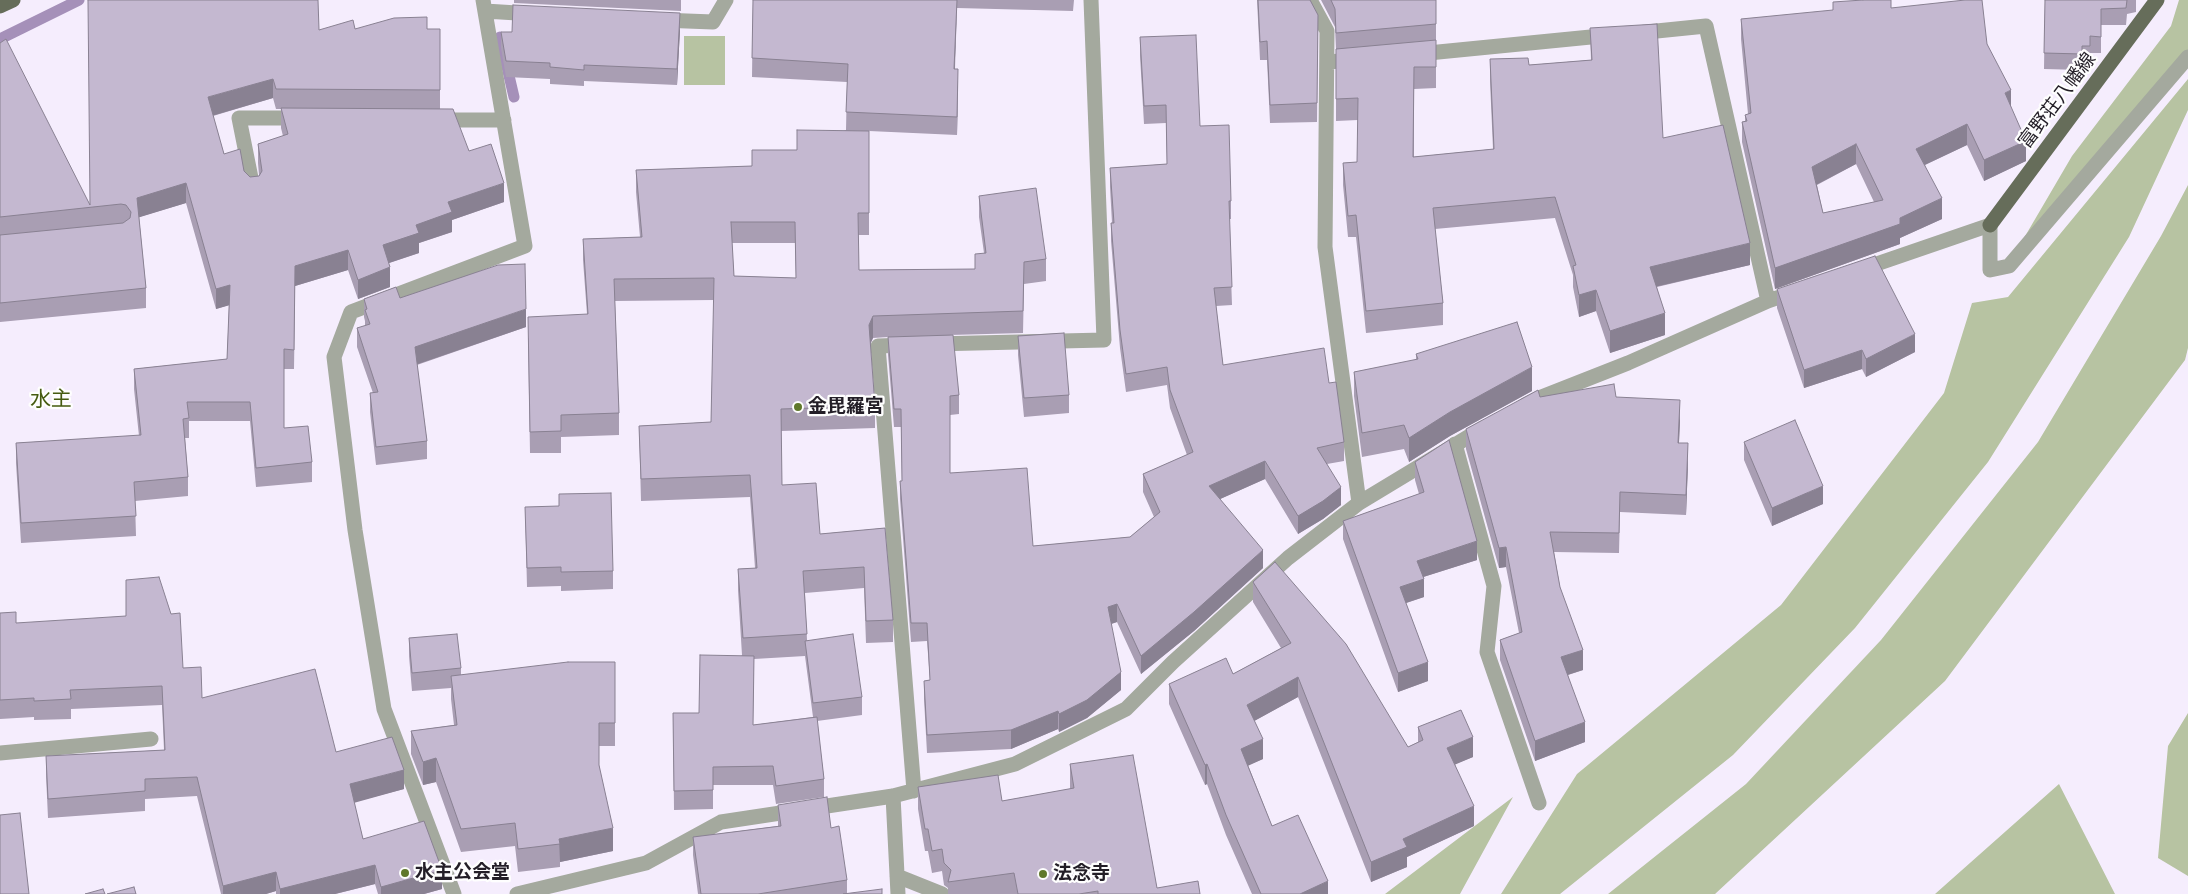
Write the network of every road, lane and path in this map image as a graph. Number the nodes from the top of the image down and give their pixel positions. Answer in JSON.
{"nodes":[{"id":1,"x":13,"y":0,"type":"edge"},
{"id":2,"x":726,"y":0,"type":"edge"},
{"id":3,"x":1091,"y":0,"type":"edge"},
{"id":4,"x":1310,"y":0,"type":"edge"},
{"id":5,"x":2157,"y":0,"type":"edge"},
{"id":6,"x":0,"y":6,"type":"edge"},
{"id":7,"x":484,"y":6,"type":"edge"},
{"id":8,"x":544,"y":14,"type":"edge"},
{"id":9,"x":644,"y":19,"type":"edge"},
{"id":10,"x":1406,"y":55,"type":"edge"},
{"id":11,"x":2188,"y":57,"type":"edge"},
{"id":12,"x":1366,"y":58,"type":"edge"},
{"id":13,"x":1326,"y":62,"type":"junction"},
{"id":14,"x":317,"y":118,"type":"edge"},
{"id":15,"x":426,"y":120,"type":"edge"},
{"id":16,"x":504,"y":120,"type":"junction"},
{"id":17,"x":253,"y":188,"type":"edge"},
{"id":18,"x":1990,"y":225,"type":"junction"},
{"id":19,"x":1842,"y":276,"type":"edge"},
{"id":20,"x":1815,"y":285,"type":"edge"},
{"id":21,"x":1768,"y":301,"type":"junction"},
{"id":22,"x":1514,"y":412,"type":"edge"},
{"id":23,"x":1497,"y":421,"type":"edge"},
{"id":24,"x":1455,"y":444,"type":"junction"},
{"id":25,"x":1359,"y":503,"type":"junction"},
{"id":26,"x":151,"y":739,"type":"dead end"},
{"id":27,"x":0,"y":753,"type":"edge"},
{"id":28,"x":914,"y":791,"type":"junction"},
{"id":29,"x":893,"y":796,"type":"junction"},
{"id":30,"x":1539,"y":803,"type":"dead end"},
{"id":31,"x":897,"y":876,"type":"junction"},
{"id":32,"x":454,"y":894,"type":"edge"},
{"id":33,"x":517,"y":894,"type":"edge"},
{"id":34,"x":898,"y":894,"type":"edge"},
{"id":35,"x":942,"y":894,"type":"edge"}],
"edges":[{"from":1,"to":6,"type":"main road"},
{"from":2,"to":9,"type":"street"},
{"from":3,"to":28,"type":"street"},
{"from":4,"to":13,"type":"street"},
{"from":5,"to":18,"type":"main road","name":"富野荘八幡線"},
{"from":7,"to":8,"type":"street"},
{"from":7,"to":16,"type":"street"},
{"from":10,"to":21,"type":"street"},
{"from":11,"to":18,"type":"street"},
{"from":12,"to":13,"type":"street"},
{"from":13,"to":25,"type":"street"},
{"from":14,"to":17,"type":"street"},
{"from":15,"to":16,"type":"street"},
{"from":16,"to":32,"type":"street"},
{"from":18,"to":19,"type":"street"},
{"from":20,"to":21,"type":"street"},
{"from":21,"to":22,"type":"street"},
{"from":23,"to":24,"type":"street"},
{"from":24,"to":25,"type":"street"},
{"from":24,"to":30,"type":"street"},
{"from":25,"to":28,"type":"street"},
{"from":26,"to":27,"type":"street"},
{"from":28,"to":29,"type":"street"},
{"from":29,"to":31,"type":"street"},
{"from":29,"to":33,"type":"street"},
{"from":31,"to":34,"type":"street"},
{"from":31,"to":35,"type":"street"}]}
